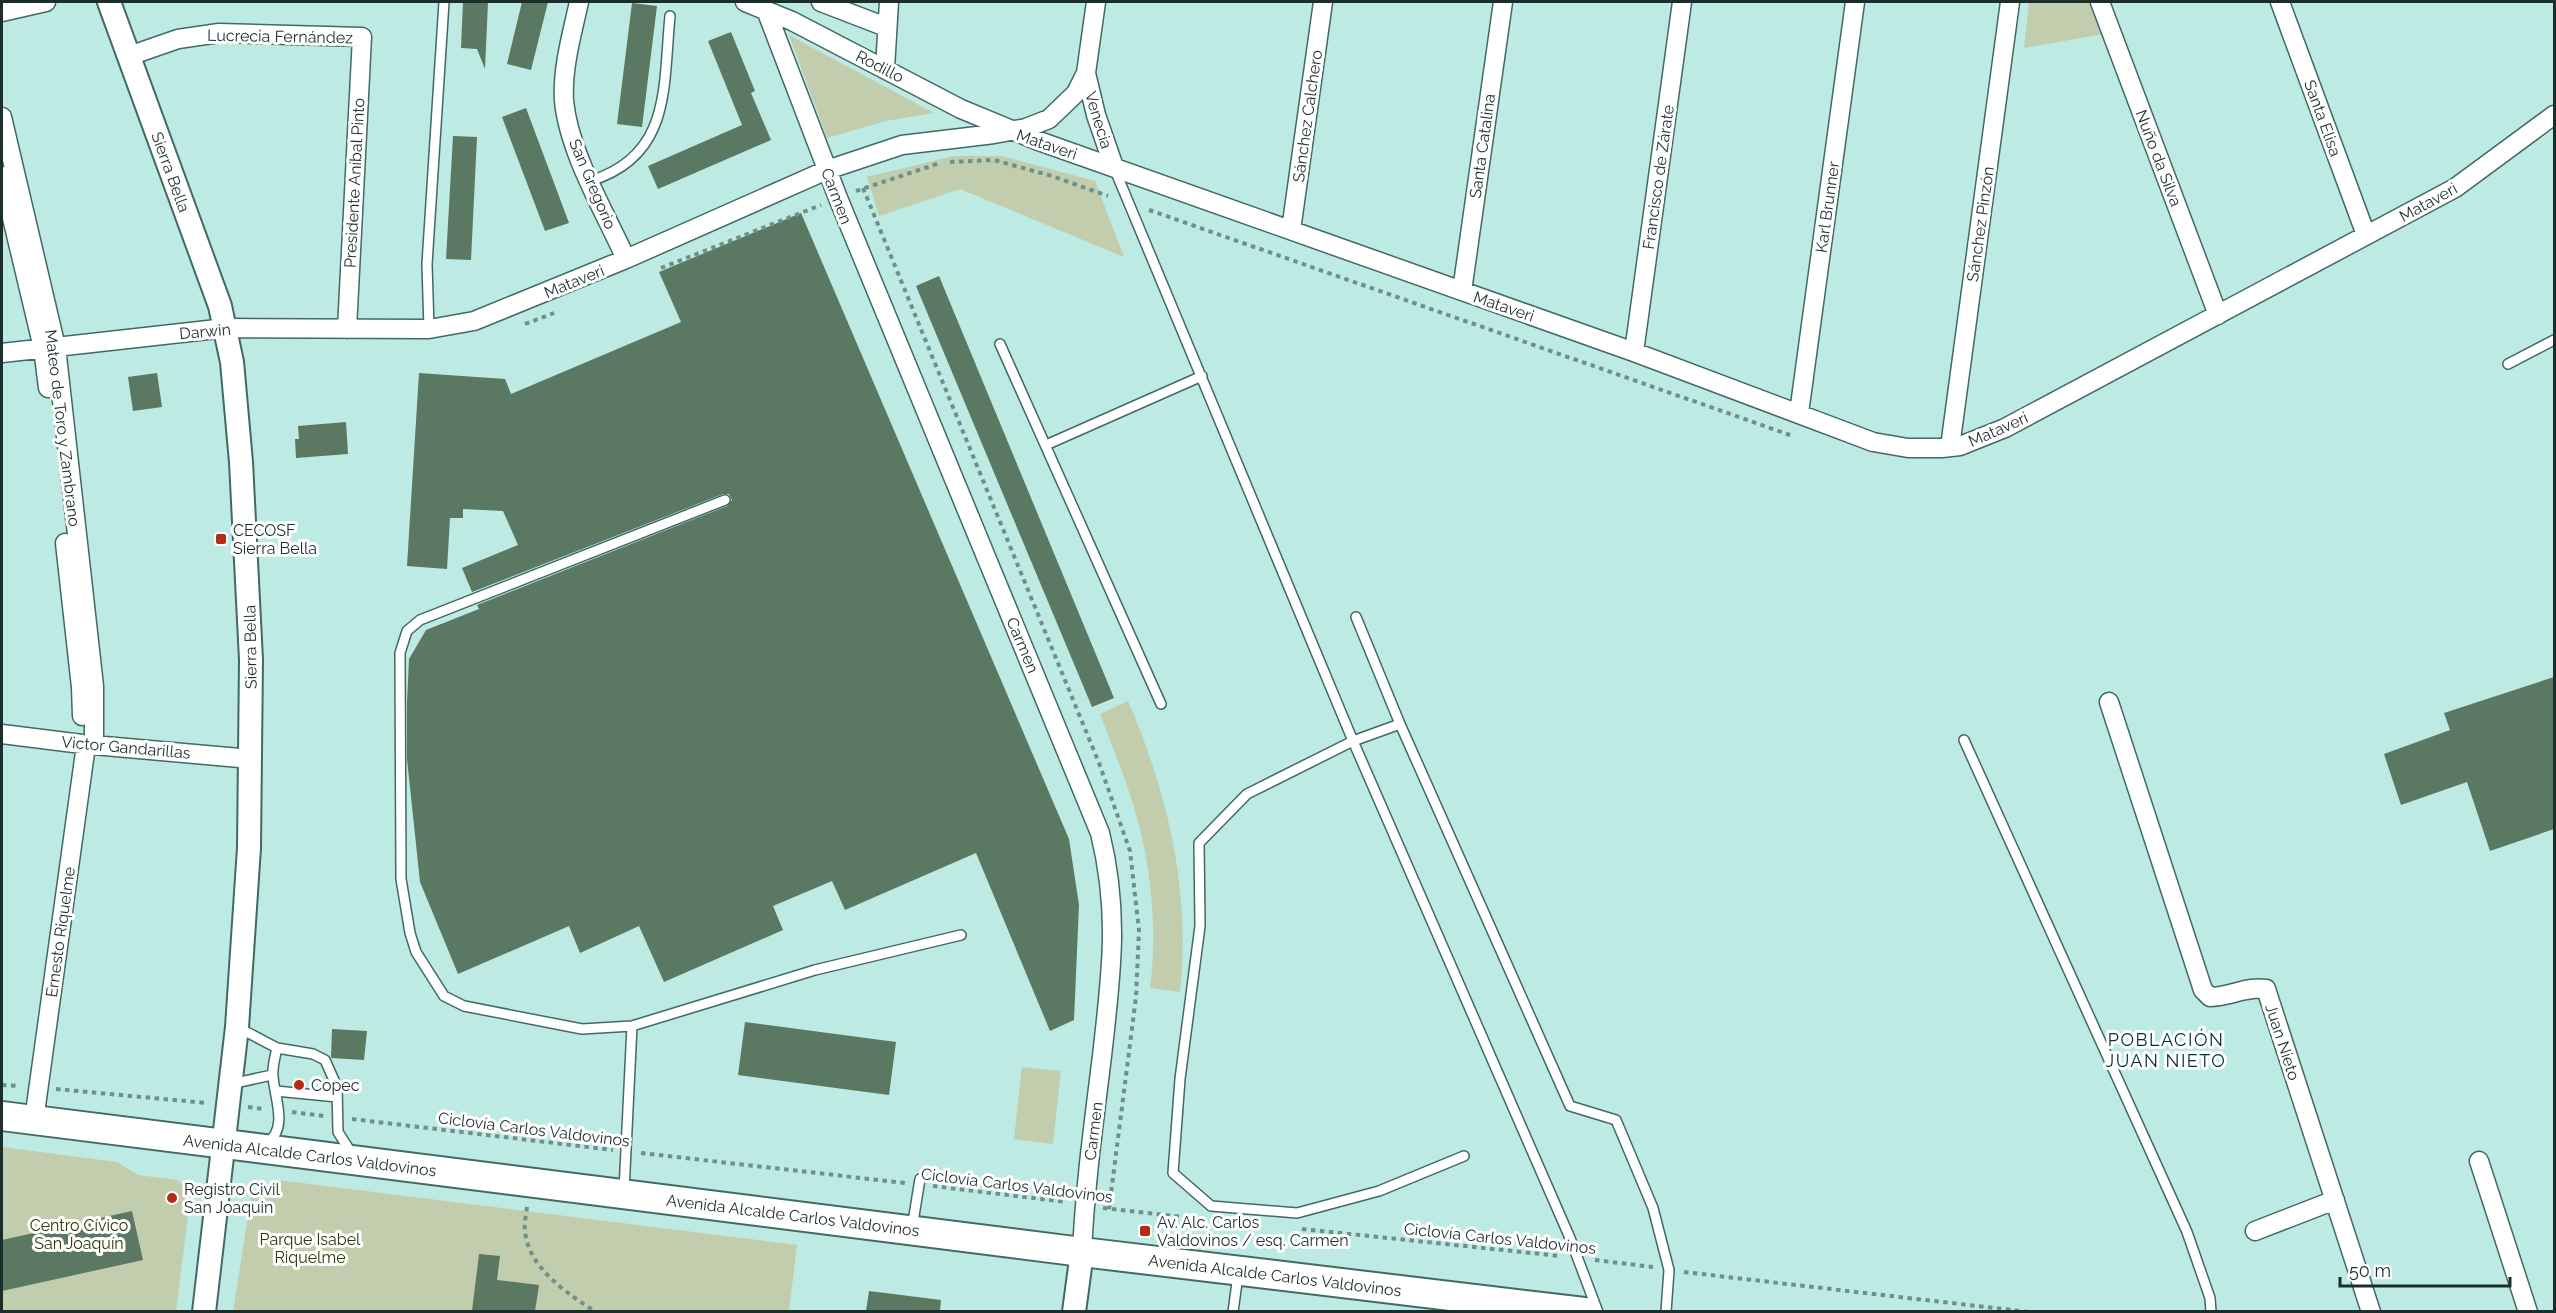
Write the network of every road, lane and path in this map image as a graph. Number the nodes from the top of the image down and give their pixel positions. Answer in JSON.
{"nodes":[{"id":1,"x":46,"y":2,"type":"edge"},
{"id":2,"x":109,"y":2,"type":"edge"},
{"id":3,"x":444,"y":2,"type":"edge"},
{"id":4,"x":579,"y":2,"type":"edge"},
{"id":5,"x":745,"y":2,"type":"edge"},
{"id":6,"x":821,"y":2,"type":"edge"},
{"id":7,"x":889,"y":2,"type":"edge"},
{"id":8,"x":1096,"y":2,"type":"edge"},
{"id":9,"x":1323,"y":2,"type":"edge"},
{"id":10,"x":1503,"y":2,"type":"edge"},
{"id":11,"x":1682,"y":2,"type":"edge"},
{"id":12,"x":1855,"y":2,"type":"edge"},
{"id":13,"x":2010,"y":2,"type":"edge"},
{"id":14,"x":2100,"y":2,"type":"edge"},
{"id":15,"x":2280,"y":2,"type":"edge"},
{"id":16,"x":766,"y":10,"type":"junction"},
{"id":17,"x":2,"y":12,"type":"edge"},
{"id":18,"x":670,"y":15,"type":"dead end"},
{"id":19,"x":886,"y":27,"type":"junction"},
{"id":20,"x":362,"y":37,"type":"joint"},
{"id":21,"x":129,"y":56,"type":"junction"},
{"id":22,"x":885,"y":68,"type":"junction"},
{"id":23,"x":1086,"y":73,"type":"junction"},
{"id":24,"x":2554,"y":115,"type":"edge"},
{"id":25,"x":2,"y":117,"type":"edge"},
{"id":26,"x":1015,"y":130,"type":"junction"},
{"id":27,"x":1114,"y":167,"type":"junction"},
{"id":28,"x":827,"y":170,"type":"junction"},
{"id":29,"x":2,"y":176,"type":"edge"},
{"id":30,"x":590,"y":181,"type":"junction"},
{"id":31,"x":838,"y":198,"type":"junction"},
{"id":32,"x":1130,"y":203,"type":"junction"},
{"id":33,"x":1291,"y":230,"type":"junction"},
{"id":34,"x":2366,"y":235,"type":"junction"},
{"id":35,"x":626,"y":259,"type":"junction"},
{"id":36,"x":651,"y":272,"type":"dead end"},
{"id":37,"x":1462,"y":291,"type":"junction"},
{"id":38,"x":565,"y":308,"type":"dead end"},
{"id":39,"x":2218,"y":315,"type":"junction"},
{"id":40,"x":522,"y":324,"type":"dead end"},
{"id":41,"x":226,"y":328,"type":"junction"},
{"id":42,"x":347,"y":329,"type":"junction"},
{"id":43,"x":429,"y":329,"type":"junction"},
{"id":44,"x":410,"y":330,"type":"joint"},
{"id":45,"x":2554,"y":340,"type":"edge"},
{"id":46,"x":1000,"y":344,"type":"dead end"},
{"id":47,"x":50,"y":347,"type":"junction"},
{"id":48,"x":1634,"y":352,"type":"junction"},
{"id":49,"x":2,"y":353,"type":"edge"},
{"id":50,"x":2508,"y":364,"type":"dead end"},
{"id":51,"x":1202,"y":376,"type":"junction"},
{"id":52,"x":1799,"y":413,"type":"junction"},
{"id":53,"x":1795,"y":436,"type":"dead end"},
{"id":54,"x":1046,"y":445,"type":"junction"},
{"id":55,"x":1950,"y":447,"type":"junction"},
{"id":56,"x":725,"y":500,"type":"dead end"},
{"id":57,"x":1356,"y":617,"type":"dead end"},
{"id":58,"x":2109,"y":702,"type":"dead end"},
{"id":59,"x":1161,"y":704,"type":"dead end"},
{"id":60,"x":1400,"y":724,"type":"junction"},
{"id":61,"x":2,"y":734,"type":"edge"},
{"id":62,"x":1964,"y":740,"type":"dead end"},
{"id":63,"x":1353,"y":741,"type":"junction"},
{"id":64,"x":88,"y":745,"type":"junction"},
{"id":65,"x":251,"y":759,"type":"junction"},
{"id":66,"x":961,"y":935,"type":"dead end"},
{"id":67,"x":632,"y":1026,"type":"junction"},
{"id":68,"x":237,"y":1027,"type":"junction"},
{"id":69,"x":277,"y":1048,"type":"junction"},
{"id":70,"x":272,"y":1075,"type":"junction"},
{"id":71,"x":2,"y":1085,"type":"edge"},
{"id":72,"x":39,"y":1087,"type":"junction"},
{"id":73,"x":276,"y":1091,"type":"junction"},
{"id":74,"x":230,"y":1094,"type":"junction"},
{"id":75,"x":337,"y":1097,"type":"junction"},
{"id":76,"x":279,"y":1110,"type":"junction"},
{"id":77,"x":2,"y":1116,"type":"edge"},
{"id":78,"x":336,"y":1117,"type":"junction"},
{"id":79,"x":34,"y":1120,"type":"junction"},
{"id":80,"x":224,"y":1144,"type":"junction"},
{"id":81,"x":259,"y":1148,"type":"junction"},
{"id":82,"x":626,"y":1152,"type":"junction"},
{"id":83,"x":1464,"y":1156,"type":"dead end"},
{"id":84,"x":357,"y":1161,"type":"junction"},
{"id":85,"x":2479,"y":1161,"type":"dead end"},
{"id":86,"x":529,"y":1182,"type":"junction"},
{"id":87,"x":919,"y":1182,"type":"junction"},
{"id":88,"x":624,"y":1194,"type":"junction"},
{"id":89,"x":2335,"y":1200,"type":"junction"},
{"id":90,"x":1084,"y":1204,"type":"junction"},
{"id":91,"x":1203,"y":1219,"type":"dead end"},
{"id":92,"x":1297,"y":1229,"type":"dead end"},
{"id":93,"x":912,"y":1230,"type":"junction"},
{"id":94,"x":2255,"y":1231,"type":"dead end"},
{"id":95,"x":1082,"y":1252,"type":"junction"},
{"id":96,"x":1578,"y":1258,"type":"junction"},
{"id":97,"x":1239,"y":1270,"type":"junction"},
{"id":98,"x":1669,"y":1270,"type":"junction"},
{"id":99,"x":204,"y":1311,"type":"edge"},
{"id":100,"x":596,"y":1311,"type":"edge"},
{"id":101,"x":1074,"y":1311,"type":"edge"},
{"id":102,"x":1233,"y":1311,"type":"edge"},
{"id":103,"x":1584,"y":1311,"type":"edge"},
{"id":104,"x":1598,"y":1311,"type":"edge"},
{"id":105,"x":1666,"y":1311,"type":"edge"},
{"id":106,"x":2029,"y":1311,"type":"edge"},
{"id":107,"x":2211,"y":1311,"type":"edge"},
{"id":108,"x":2371,"y":1311,"type":"edge"},
{"id":109,"x":2528,"y":1311,"type":"edge"}],
"edges":[{"from":1,"to":17,"type":"street"},
{"from":2,"to":21,"type":"street","name":"Sierra Bella"},
{"from":3,"to":43,"type":"lane"},
{"from":4,"to":30,"type":"street","name":"San Gregorio"},
{"from":5,"to":16,"type":"street","name":"Rodillo"},
{"from":6,"to":19,"type":"street"},
{"from":7,"to":19,"type":"street"},
{"from":8,"to":23,"type":"street","name":"Venecia"},
{"from":9,"to":33,"type":"street","name":"Sánchez Calchero"},
{"from":10,"to":37,"type":"street","name":"Santa Catalina"},
{"from":11,"to":48,"type":"street","name":"Francisco de Zárate"},
{"from":12,"to":52,"type":"street","name":"Karl Brunner"},
{"from":13,"to":55,"type":"street","name":"Sánchez Pinzón"},
{"from":14,"to":39,"type":"street","name":"Nuño da Silva"},
{"from":15,"to":34,"type":"street","name":"Santa Elisa"},
{"from":16,"to":22,"type":"street","name":"Rodillo"},
{"from":16,"to":28,"type":"street","name":"Carmen"},
{"from":18,"to":30,"type":"lane"},
{"from":19,"to":22,"type":"street"},
{"from":20,"to":21,"type":"street","name":"Lucrecia Fernández"},
{"from":20,"to":42,"type":"street","name":"Presidente Aníbal Pinto"},
{"from":21,"to":41,"type":"street","name":"Sierra Bella"},
{"from":22,"to":26,"type":"street","name":"Rodillo"},
{"from":23,"to":26,"type":"street","name":"Venecia"},
{"from":23,"to":27,"type":"street","name":"Venecia"},
{"from":24,"to":34,"type":"street","name":"Mataveri"},
{"from":25,"to":47,"type":"street","name":"Mateo de Toro y Zambrano"},
{"from":26,"to":27,"type":"street","name":"Mataveri"},
{"from":26,"to":28,"type":"street","name":"Mataveri"},
{"from":27,"to":32,"type":"lane"},
{"from":27,"to":33,"type":"street","name":"Mataveri"},
{"from":28,"to":31,"type":"street","name":"Carmen"},
{"from":28,"to":35,"type":"street","name":"Mataveri"},
{"from":29,"to":47,"type":"street","name":"Mateo de Toro y Zambrano"},
{"from":30,"to":35,"type":"street","name":"San Gregorio"},
{"from":31,"to":32,"type":"path"},
{"from":31,"to":36,"type":"path"},
{"from":31,"to":90,"type":"street","name":"Carmen"},
{"from":32,"to":51,"type":"lane"},
{"from":32,"to":53,"type":"path"},
{"from":33,"to":37,"type":"street","name":"Mataveri"},
{"from":34,"to":39,"type":"street","name":"Mataveri"},
{"from":35,"to":43,"type":"street","name":"Mataveri"},
{"from":37,"to":48,"type":"street","name":"Mataveri"},
{"from":38,"to":40,"type":"path"},
{"from":39,"to":55,"type":"street","name":"Mataveri"},
{"from":41,"to":42,"type":"street","name":"Darwin"},
{"from":41,"to":47,"type":"street","name":"Darwin"},
{"from":41,"to":65,"type":"street","name":"Sierra Bella"},
{"from":42,"to":44,"type":"street","name":"Darwin"},
{"from":43,"to":44,"type":"street","name":"Mataveri"},
{"from":45,"to":50,"type":"lane"},
{"from":46,"to":54,"type":"lane"},
{"from":47,"to":49,"type":"street","name":"Darwin"},
{"from":47,"to":64,"type":"street","name":"Mateo de Toro y Zambrano"},
{"from":48,"to":52,"type":"street","name":"Mataveri"},
{"from":51,"to":54,"type":"lane"},
{"from":51,"to":63,"type":"lane"},
{"from":52,"to":55,"type":"street","name":"Mataveri"},
{"from":54,"to":59,"type":"lane"},
{"from":56,"to":67,"type":"lane"},
{"from":57,"to":60,"type":"lane"},
{"from":58,"to":89,"type":"street","name":"Juan Nieto"},
{"from":60,"to":63,"type":"lane"},
{"from":60,"to":98,"type":"lane"},
{"from":61,"to":64,"type":"street","name":"Victor Gandarillas"},
{"from":62,"to":107,"type":"lane"},
{"from":63,"to":83,"type":"lane"},
{"from":63,"to":96,"type":"lane"},
{"from":64,"to":65,"type":"street","name":"Victor Gandarillas"},
{"from":64,"to":72,"type":"street","name":"Ernesto Riquelme"},
{"from":65,"to":68,"type":"street","name":"Sierra Bella"},
{"from":66,"to":67,"type":"lane"},
{"from":67,"to":82,"type":"lane"},
{"from":68,"to":69,"type":"lane"},
{"from":68,"to":74,"type":"street","name":"Sierra Bella"},
{"from":69,"to":70,"type":"lane"},
{"from":69,"to":75,"type":"lane"},
{"from":70,"to":73,"type":"lane"},
{"from":70,"to":74,"type":"lane"},
{"from":71,"to":72,"type":"path","name":"Ciclovía Carlos Valdovinos"},
{"from":72,"to":74,"type":"path","name":"Ciclovía Carlos Valdovinos"},
{"from":72,"to":79,"type":"street","name":"Ernesto Riquelme"},
{"from":73,"to":75,"type":"lane"},
{"from":73,"to":76,"type":"lane"},
{"from":74,"to":76,"type":"path","name":"Ciclovía Carlos Valdovinos"},
{"from":74,"to":80,"type":"street","name":"Sierra Bella"},
{"from":75,"to":78,"type":"lane"},
{"from":76,"to":78,"type":"path","name":"Ciclovía Carlos Valdovinos"},
{"from":76,"to":81,"type":"lane"},
{"from":77,"to":79,"type":"main road","name":"Avenida Alcalde Carlos Valdovinos"},
{"from":78,"to":82,"type":"path","name":"Ciclovía Carlos Valdovinos"},
{"from":78,"to":84,"type":"lane"},
{"from":79,"to":80,"type":"main road","name":"Avenida Alcalde Carlos Valdovinos"},
{"from":80,"to":81,"type":"main road","name":"Avenida Alcalde Carlos Valdovinos"},
{"from":80,"to":99,"type":"street","name":"Sierra Bella"},
{"from":81,"to":84,"type":"main road","name":"Avenida Alcalde Carlos Valdovinos"},
{"from":82,"to":87,"type":"path","name":"Ciclovía Carlos Valdovinos"},
{"from":82,"to":88,"type":"lane"},
{"from":84,"to":86,"type":"main road","name":"Avenida Alcalde Carlos Valdovinos"},
{"from":85,"to":109,"type":"street"},
{"from":86,"to":88,"type":"main road","name":"Avenida Alcalde Carlos Valdovinos"},
{"from":86,"to":100,"type":"path"},
{"from":87,"to":90,"type":"path","name":"Ciclovía Carlos Valdovinos"},
{"from":87,"to":93,"type":"lane"},
{"from":88,"to":93,"type":"main road","name":"Avenida Alcalde Carlos Valdovinos"},
{"from":89,"to":94,"type":"street"},
{"from":89,"to":108,"type":"street","name":"Juan Nieto"},
{"from":90,"to":91,"type":"path","name":"Ciclovía Carlos Valdovinos"},
{"from":90,"to":95,"type":"street","name":"Carmen"},
{"from":92,"to":96,"type":"path","name":"Ciclovía Carlos Valdovinos"},
{"from":93,"to":95,"type":"main road","name":"Avenida Alcalde Carlos Valdovinos"},
{"from":95,"to":97,"type":"main road","name":"Avenida Alcalde Carlos Valdovinos"},
{"from":95,"to":101,"type":"street","name":"Carmen"},
{"from":96,"to":98,"type":"path","name":"Ciclovía Carlos Valdovinos"},
{"from":96,"to":104,"type":"lane"},
{"from":97,"to":102,"type":"lane"},
{"from":97,"to":103,"type":"main road","name":"Avenida Alcalde Carlos Valdovinos"},
{"from":98,"to":105,"type":"lane"},
{"from":98,"to":106,"type":"path","name":"Ciclovía Carlos Valdovinos"}]}
